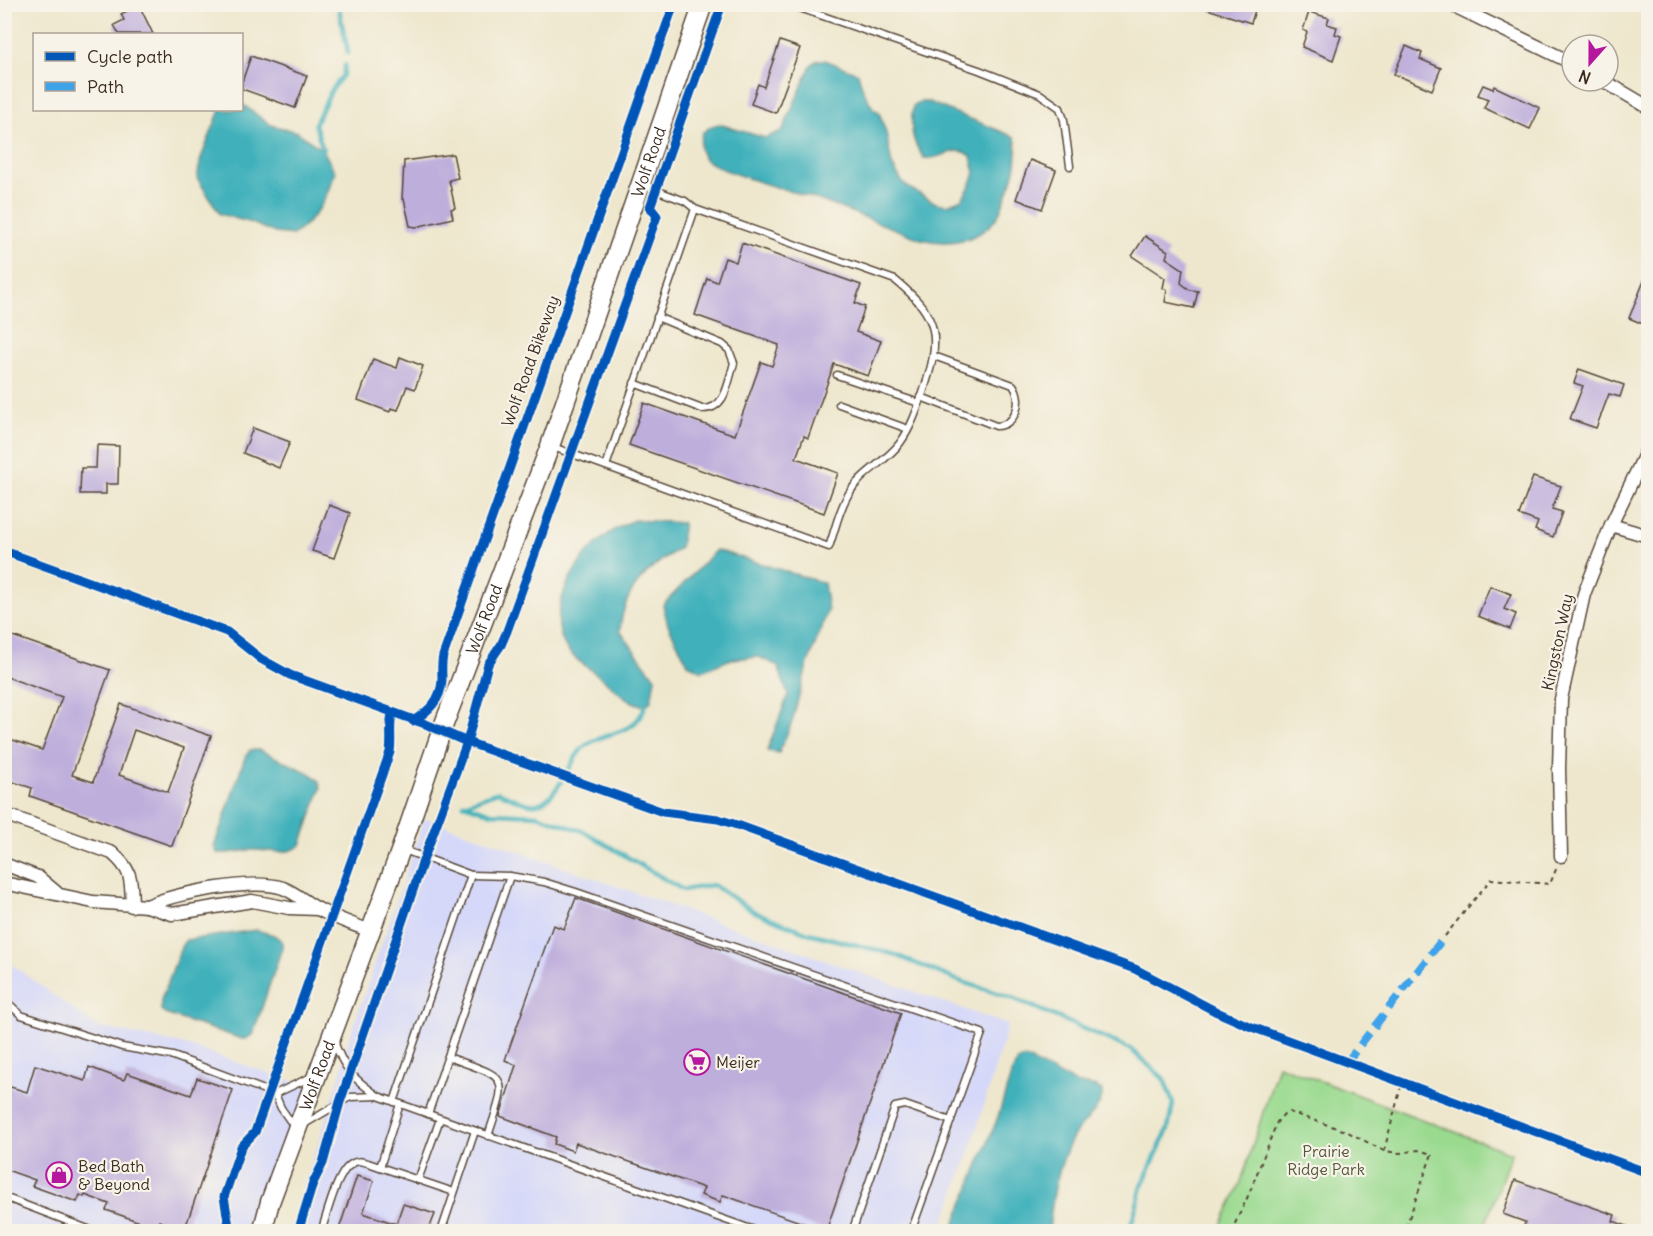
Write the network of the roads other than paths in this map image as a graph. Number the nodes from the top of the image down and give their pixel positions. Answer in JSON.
{"nodes":[{"id":1,"x":703,"y":4,"type":"edge"},
{"id":2,"x":788,"y":4,"type":"edge"},
{"id":3,"x":1450,"y":4,"type":"edge"},
{"id":4,"x":1560,"y":57,"type":"edge"},
{"id":5,"x":1620,"y":90,"type":"edge"},
{"id":6,"x":1648,"y":107,"type":"edge"},
{"id":7,"x":1070,"y":166,"type":"dead end"},
{"id":8,"x":640,"y":185,"type":"junction"},
{"id":9,"x":695,"y":209,"type":"junction"},
{"id":10,"x":657,"y":317,"type":"junction"},
{"id":11,"x":934,"y":356,"type":"junction"},
{"id":12,"x":837,"y":375,"type":"dead end"},
{"id":13,"x":634,"y":384,"type":"junction"},
{"id":14,"x":920,"y":400,"type":"junction"},
{"id":15,"x":839,"y":404,"type":"dead end"},
{"id":16,"x":908,"y":429,"type":"junction"},
{"id":17,"x":550,"y":446,"type":"junction"},
{"id":18,"x":1648,"y":448,"type":"edge"},
{"id":19,"x":606,"y":466,"type":"junction"},
{"id":20,"x":1611,"y":525,"type":"junction"},
{"id":21,"x":1648,"y":536,"type":"edge"},
{"id":22,"x":4,"y":814,"type":"edge"},
{"id":23,"x":401,"y":849,"type":"junction"},
{"id":24,"x":1561,"y":856,"type":"road end"},
{"id":25,"x":4,"y":864,"type":"edge"},
{"id":26,"x":471,"y":875,"type":"junction"},
{"id":27,"x":510,"y":876,"type":"junction"},
{"id":28,"x":4,"y":883,"type":"edge"},
{"id":29,"x":57,"y":893,"type":"junction"},
{"id":30,"x":132,"y":906,"type":"junction"},
{"id":31,"x":147,"y":906,"type":"junction"},
{"id":32,"x":318,"y":909,"type":"junction"},
{"id":33,"x":370,"y":931,"type":"junction"},
{"id":34,"x":4,"y":999,"type":"edge"},
{"id":35,"x":332,"y":1035,"type":"junction"},
{"id":36,"x":448,"y":1058,"type":"junction"},
{"id":37,"x":317,"y":1074,"type":"junction"},
{"id":38,"x":275,"y":1094,"type":"junction"},
{"id":39,"x":378,"y":1096,"type":"junction"},
{"id":40,"x":397,"y":1103,"type":"junction"},
{"id":41,"x":428,"y":1114,"type":"junction"},
{"id":42,"x":440,"y":1119,"type":"junction"},
{"id":43,"x":951,"y":1120,"type":"junction"},
{"id":44,"x":297,"y":1130,"type":"junction"},
{"id":45,"x":475,"y":1131,"type":"junction"},
{"id":46,"x":488,"y":1136,"type":"junction"},
{"id":47,"x":380,"y":1167,"type":"junction"},
{"id":48,"x":418,"y":1180,"type":"junction"},
{"id":49,"x":454,"y":1192,"type":"junction"},
{"id":50,"x":4,"y":1197,"type":"edge"},
{"id":51,"x":96,"y":1232,"type":"edge"},
{"id":52,"x":262,"y":1232,"type":"edge"},
{"id":53,"x":321,"y":1232,"type":"edge"},
{"id":54,"x":441,"y":1232,"type":"edge"},
{"id":55,"x":777,"y":1232,"type":"edge"},
{"id":56,"x":852,"y":1232,"type":"edge"},
{"id":57,"x":911,"y":1232,"type":"edge"}],
"edges":[{"from":1,"to":8,"type":"main road","name":"Wolf Road"},
{"from":2,"to":7,"type":"lane"},
{"from":3,"to":4,"type":"street"},
{"from":5,"to":6,"type":"street"},
{"from":8,"to":9,"type":"lane"},
{"from":8,"to":17,"type":"main road","name":"Wolf Road"},
{"from":9,"to":10,"type":"lane"},
{"from":9,"to":11,"type":"lane"},
{"from":10,"to":13,"type":"lane"},
{"from":10,"to":13,"type":"lane"},
{"from":11,"to":14,"type":"lane"},
{"from":11,"to":14,"type":"lane"},
{"from":12,"to":14,"type":"lane"},
{"from":13,"to":19,"type":"lane"},
{"from":14,"to":16,"type":"lane"},
{"from":15,"to":16,"type":"lane"},
{"from":16,"to":19,"type":"lane"},
{"from":17,"to":19,"type":"lane"},
{"from":17,"to":23,"type":"main road","name":"Wolf Road"},
{"from":18,"to":20,"type":"street","name":"Kingston Way"},
{"from":20,"to":21,"type":"street"},
{"from":20,"to":24,"type":"street","name":"Kingston Way"},
{"from":22,"to":30,"type":"street"},
{"from":23,"to":26,"type":"lane"},
{"from":23,"to":33,"type":"main road","name":"Wolf Road"},
{"from":25,"to":29,"type":"street"},
{"from":26,"to":27,"type":"lane"},
{"from":26,"to":40,"type":"lane"},
{"from":27,"to":36,"type":"lane"},
{"from":27,"to":43,"type":"lane"},
{"from":28,"to":29,"type":"street"},
{"from":29,"to":30,"type":"street"},
{"from":30,"to":31,"type":"street"},
{"from":31,"to":32,"type":"street"},
{"from":31,"to":32,"type":"street"},
{"from":32,"to":33,"type":"street"},
{"from":33,"to":35,"type":"main road","name":"Wolf Road"},
{"from":34,"to":38,"type":"lane"},
{"from":35,"to":37,"type":"main road","name":"Wolf Road"},
{"from":35,"to":39,"type":"lane"},
{"from":36,"to":41,"type":"lane"},
{"from":36,"to":46,"type":"lane"},
{"from":37,"to":38,"type":"lane"},
{"from":37,"to":44,"type":"main road","name":"Wolf Road"},
{"from":38,"to":44,"type":"lane"},
{"from":39,"to":40,"type":"lane"},
{"from":39,"to":44,"type":"lane"},
{"from":40,"to":41,"type":"lane"},
{"from":40,"to":47,"type":"lane"},
{"from":41,"to":42,"type":"lane"},
{"from":42,"to":45,"type":"lane"},
{"from":42,"to":48,"type":"lane"},
{"from":43,"to":56,"type":"lane"},
{"from":43,"to":57,"type":"lane"},
{"from":44,"to":52,"type":"main road","name":"Wolf Road"},
{"from":45,"to":46,"type":"lane"},
{"from":45,"to":49,"type":"lane"},
{"from":46,"to":55,"type":"lane"},
{"from":47,"to":48,"type":"lane"},
{"from":47,"to":53,"type":"lane"},
{"from":48,"to":49,"type":"lane"},
{"from":49,"to":54,"type":"lane"},
{"from":50,"to":51,"type":"lane"}]}
